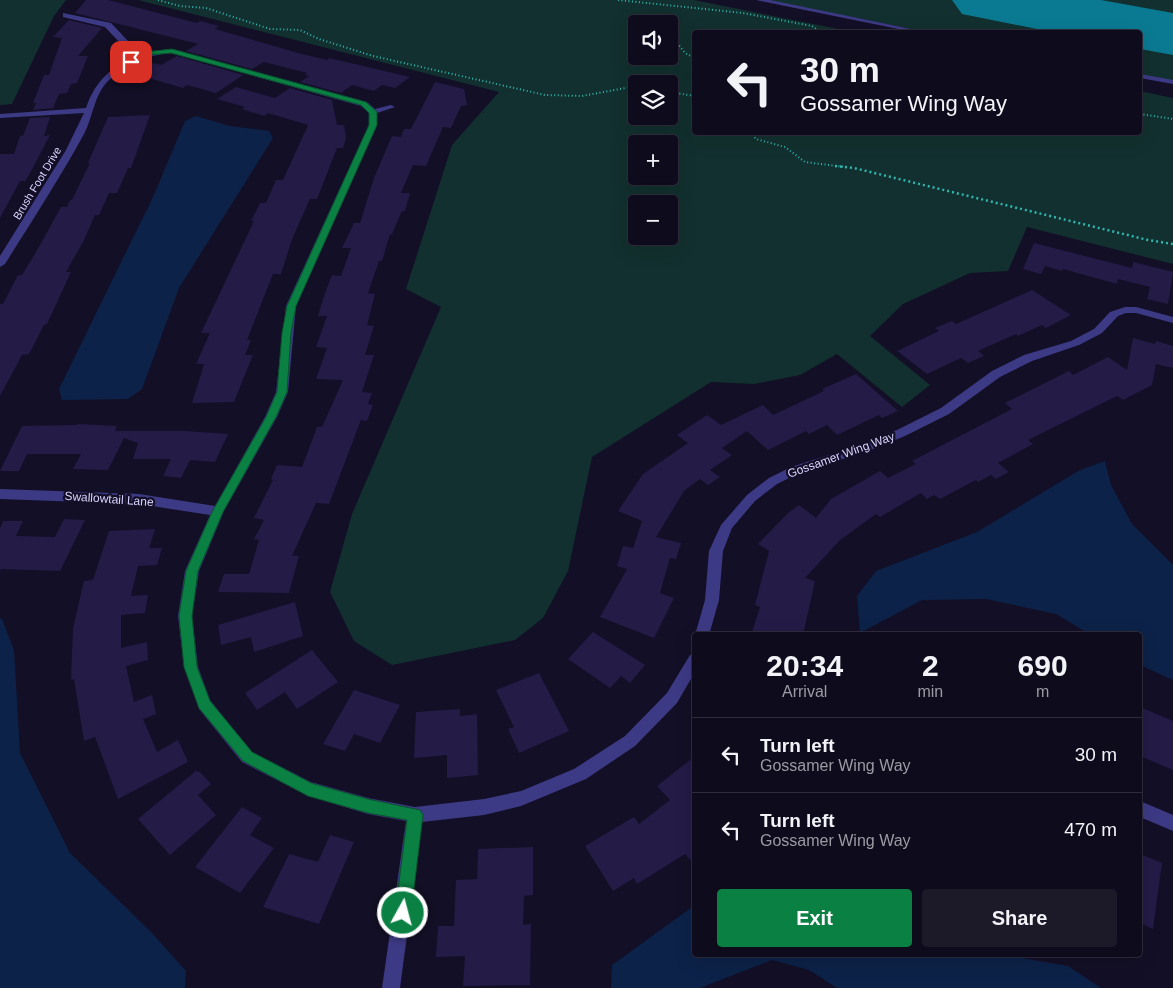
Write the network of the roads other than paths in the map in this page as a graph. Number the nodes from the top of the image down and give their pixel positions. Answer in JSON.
{"nodes":[{"id":1,"x":759,"y":0,"type":"edge"},
{"id":2,"x":66,"y":15,"type":"dead end"},
{"id":3,"x":912,"y":30,"type":"edge"},
{"id":4,"x":147,"y":53,"type":"junction"},
{"id":5,"x":1142,"y":76,"type":"edge"},
{"id":6,"x":1173,"y":82,"type":"edge"},
{"id":7,"x":391,"y":107,"type":"dead end"},
{"id":8,"x":88,"y":110,"type":"junction"},
{"id":9,"x":373,"y":112,"type":"junction"},
{"id":10,"x":0,"y":116,"type":"edge"},
{"id":11,"x":0,"y":264,"type":"edge"},
{"id":12,"x":1173,"y":320,"type":"edge"},
{"id":13,"x":0,"y":494,"type":"edge"},
{"id":14,"x":218,"y":512,"type":"junction"},
{"id":15,"x":703,"y":632,"type":"edge"},
{"id":16,"x":692,"y":664,"type":"edge"},
{"id":17,"x":1142,"y":810,"type":"edge"},
{"id":18,"x":415,"y":815,"type":"junction"},
{"id":19,"x":1173,"y":823,"type":"edge"},
{"id":20,"x":392,"y":988,"type":"edge"}],
"edges":[{"from":1,"to":3,"type":"street"},
{"from":2,"to":4,"type":"street"},
{"from":4,"to":8,"type":"street"},
{"from":4,"to":9,"type":"street"},
{"from":5,"to":6,"type":"street"},
{"from":7,"to":9,"type":"street"},
{"from":8,"to":10,"type":"street"},
{"from":8,"to":11,"type":"street","name":"Brush Foot Drive"},
{"from":9,"to":14,"type":"street"},
{"from":12,"to":15,"type":"street","name":"Gossamer Wing Way"},
{"from":13,"to":14,"type":"street","name":"Swallowtail Lane"},
{"from":14,"to":18,"type":"street"},
{"from":16,"to":18,"type":"street"},
{"from":17,"to":19,"type":"street"},
{"from":18,"to":20,"type":"street"}]}
